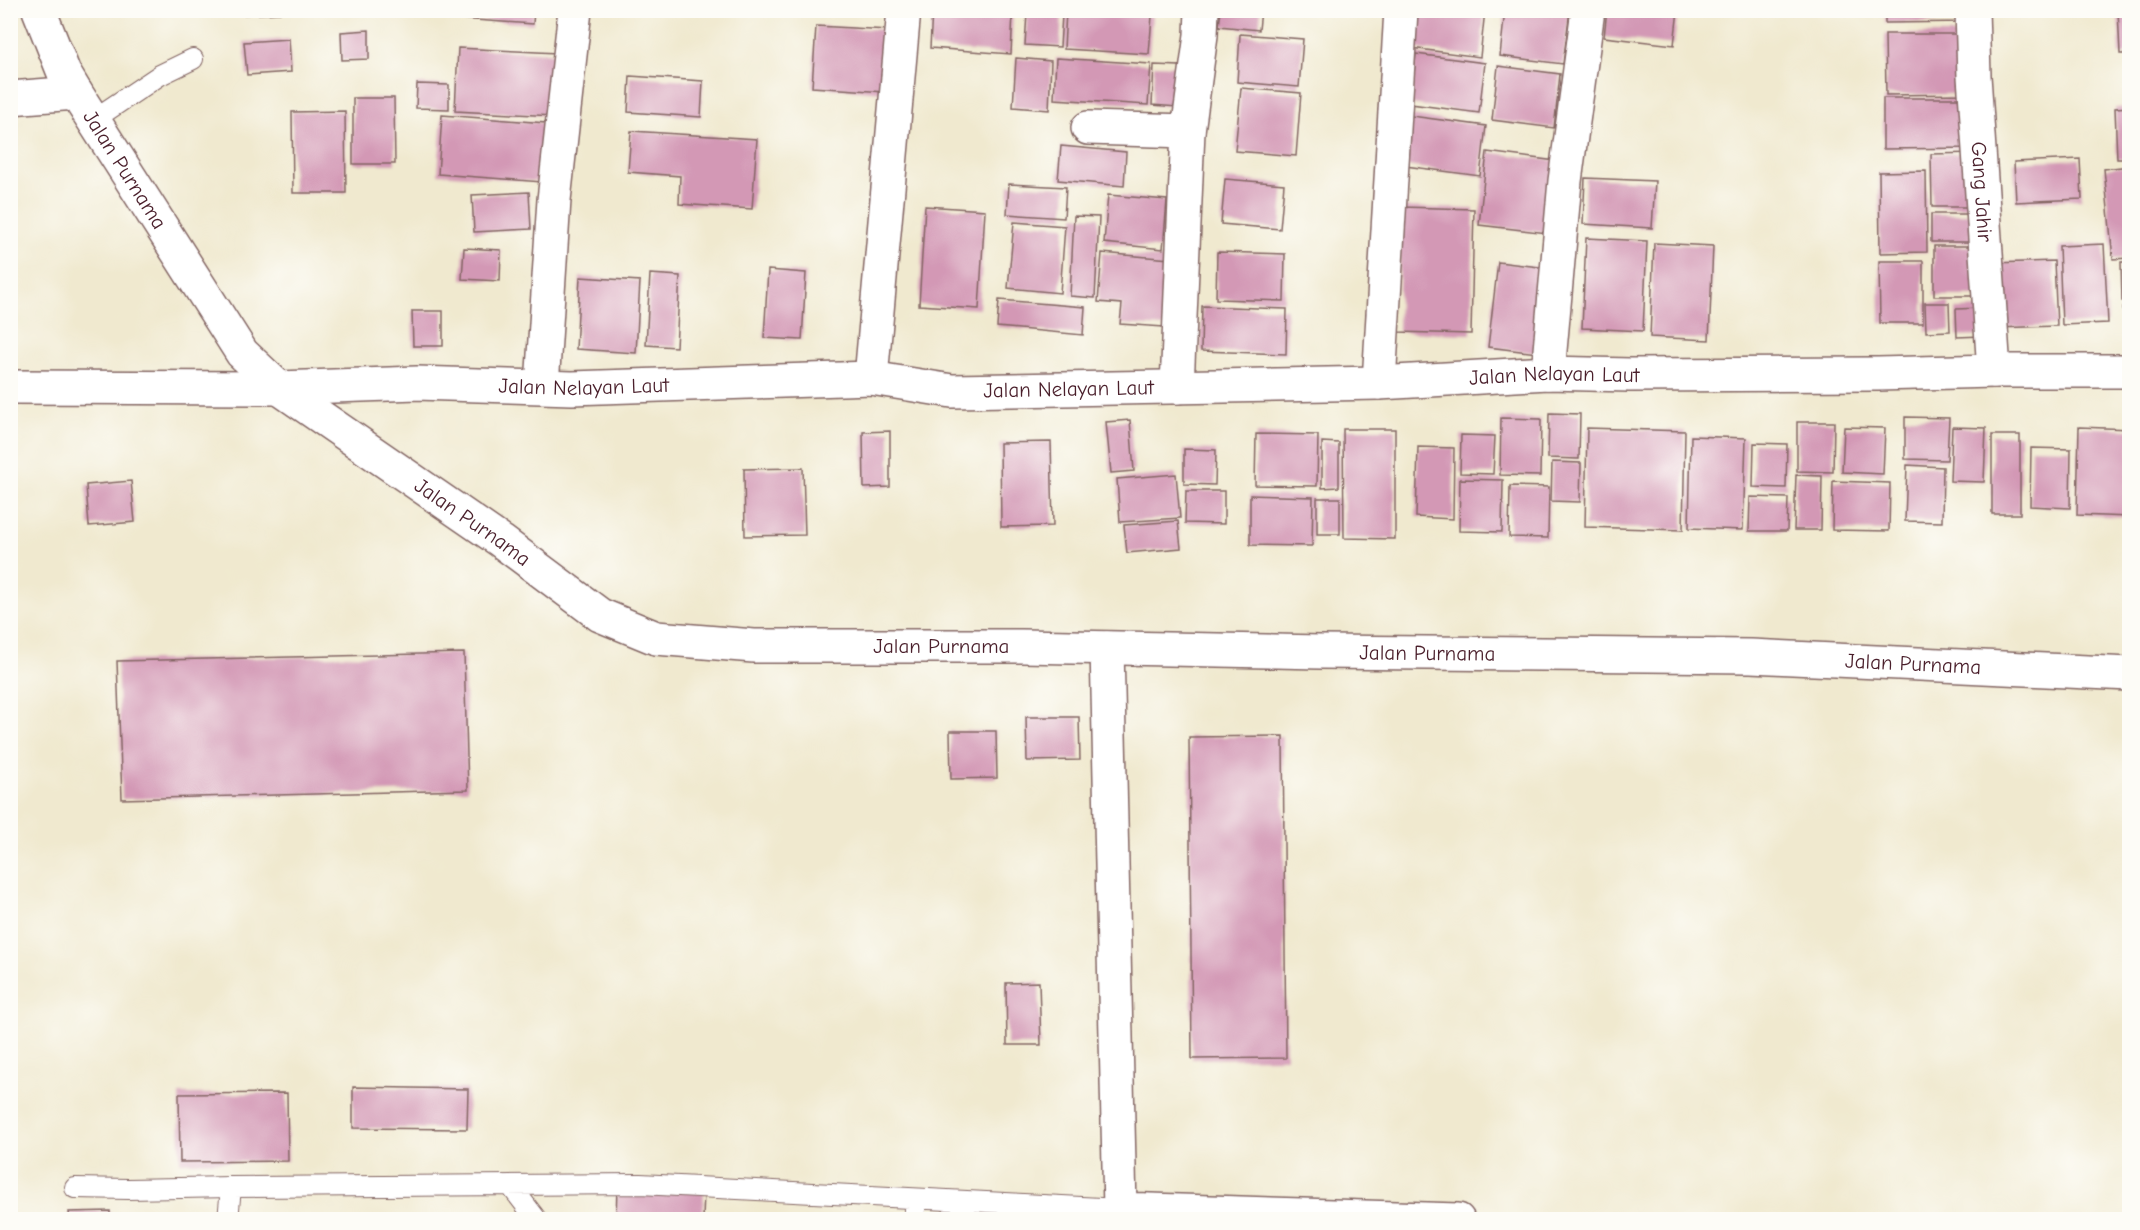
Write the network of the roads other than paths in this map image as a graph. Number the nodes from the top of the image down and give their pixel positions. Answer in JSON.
{"nodes":[{"id":1,"x":39,"y":10,"type":"edge"},
{"id":2,"x":575,"y":10,"type":"edge"},
{"id":3,"x":904,"y":10,"type":"edge"},
{"id":4,"x":1202,"y":10,"type":"edge"},
{"id":5,"x":1401,"y":10,"type":"edge"},
{"id":6,"x":1588,"y":10,"type":"edge"},
{"id":7,"x":1972,"y":10,"type":"edge"},
{"id":8,"x":194,"y":59,"type":"dead end"},
{"id":9,"x":76,"y":93,"type":"junction"},
{"id":10,"x":10,"y":98,"type":"edge"},
{"id":11,"x":93,"y":120,"type":"junction"},
{"id":12,"x":1088,"y":128,"type":"dead end"},
{"id":13,"x":1188,"y":131,"type":"junction"},
{"id":14,"x":1994,"y":370,"type":"junction"},
{"id":15,"x":2130,"y":371,"type":"edge"},
{"id":16,"x":1548,"y":373,"type":"junction"},
{"id":17,"x":870,"y":378,"type":"junction"},
{"id":18,"x":1378,"y":383,"type":"junction"},
{"id":19,"x":542,"y":386,"type":"junction"},
{"id":20,"x":10,"y":387,"type":"edge"},
{"id":21,"x":1177,"y":387,"type":"junction"},
{"id":22,"x":279,"y":388,"type":"junction"},
{"id":23,"x":1107,"y":648,"type":"junction"},
{"id":24,"x":2130,"y":674,"type":"edge"},
{"id":25,"x":510,"y":1185,"type":"junction"},
{"id":26,"x":231,"y":1186,"type":"junction"},
{"id":27,"x":75,"y":1188,"type":"dead end"},
{"id":28,"x":916,"y":1199,"type":"junction"},
{"id":29,"x":1120,"y":1214,"type":"edge"},
{"id":30,"x":1331,"y":1217,"type":"edge"},
{"id":31,"x":228,"y":1220,"type":"edge"},
{"id":32,"x":537,"y":1220,"type":"edge"},
{"id":33,"x":914,"y":1220,"type":"edge"},
{"id":34,"x":1458,"y":1220,"type":"edge"}],
"edges":[{"from":1,"to":9,"type":"street","name":"Jalan Purnama"},
{"from":2,"to":19,"type":"street"},
{"from":3,"to":17,"type":"street"},
{"from":4,"to":13,"type":"street"},
{"from":5,"to":18,"type":"street"},
{"from":6,"to":16,"type":"street"},
{"from":7,"to":14,"type":"street","name":"Gang Jahir"},
{"from":8,"to":11,"type":"lane"},
{"from":9,"to":10,"type":"street"},
{"from":9,"to":11,"type":"street","name":"Jalan Purnama"},
{"from":11,"to":22,"type":"street","name":"Jalan Purnama"},
{"from":12,"to":13,"type":"street"},
{"from":13,"to":21,"type":"street"},
{"from":14,"to":15,"type":"street","name":"Jalan Nelayan Laut"},
{"from":14,"to":16,"type":"street","name":"Jalan Nelayan Laut"},
{"from":16,"to":18,"type":"street","name":"Jalan Nelayan Laut"},
{"from":17,"to":19,"type":"street","name":"Jalan Nelayan Laut"},
{"from":17,"to":21,"type":"street","name":"Jalan Nelayan Laut"},
{"from":18,"to":21,"type":"street","name":"Jalan Nelayan Laut"},
{"from":19,"to":22,"type":"street","name":"Jalan Nelayan Laut"},
{"from":20,"to":22,"type":"street","name":"Jalan Nelayan Laut"},
{"from":22,"to":23,"type":"street","name":"Jalan Purnama"},
{"from":23,"to":24,"type":"street","name":"Jalan Purnama"},
{"from":23,"to":29,"type":"street"},
{"from":25,"to":26,"type":"lane"},
{"from":25,"to":28,"type":"lane"},
{"from":25,"to":32,"type":"lane"},
{"from":26,"to":27,"type":"lane"},
{"from":26,"to":31,"type":"lane"},
{"from":28,"to":29,"type":"lane"},
{"from":28,"to":33,"type":"lane"},
{"from":29,"to":30,"type":"street"},
{"from":30,"to":34,"type":"street"}]}
